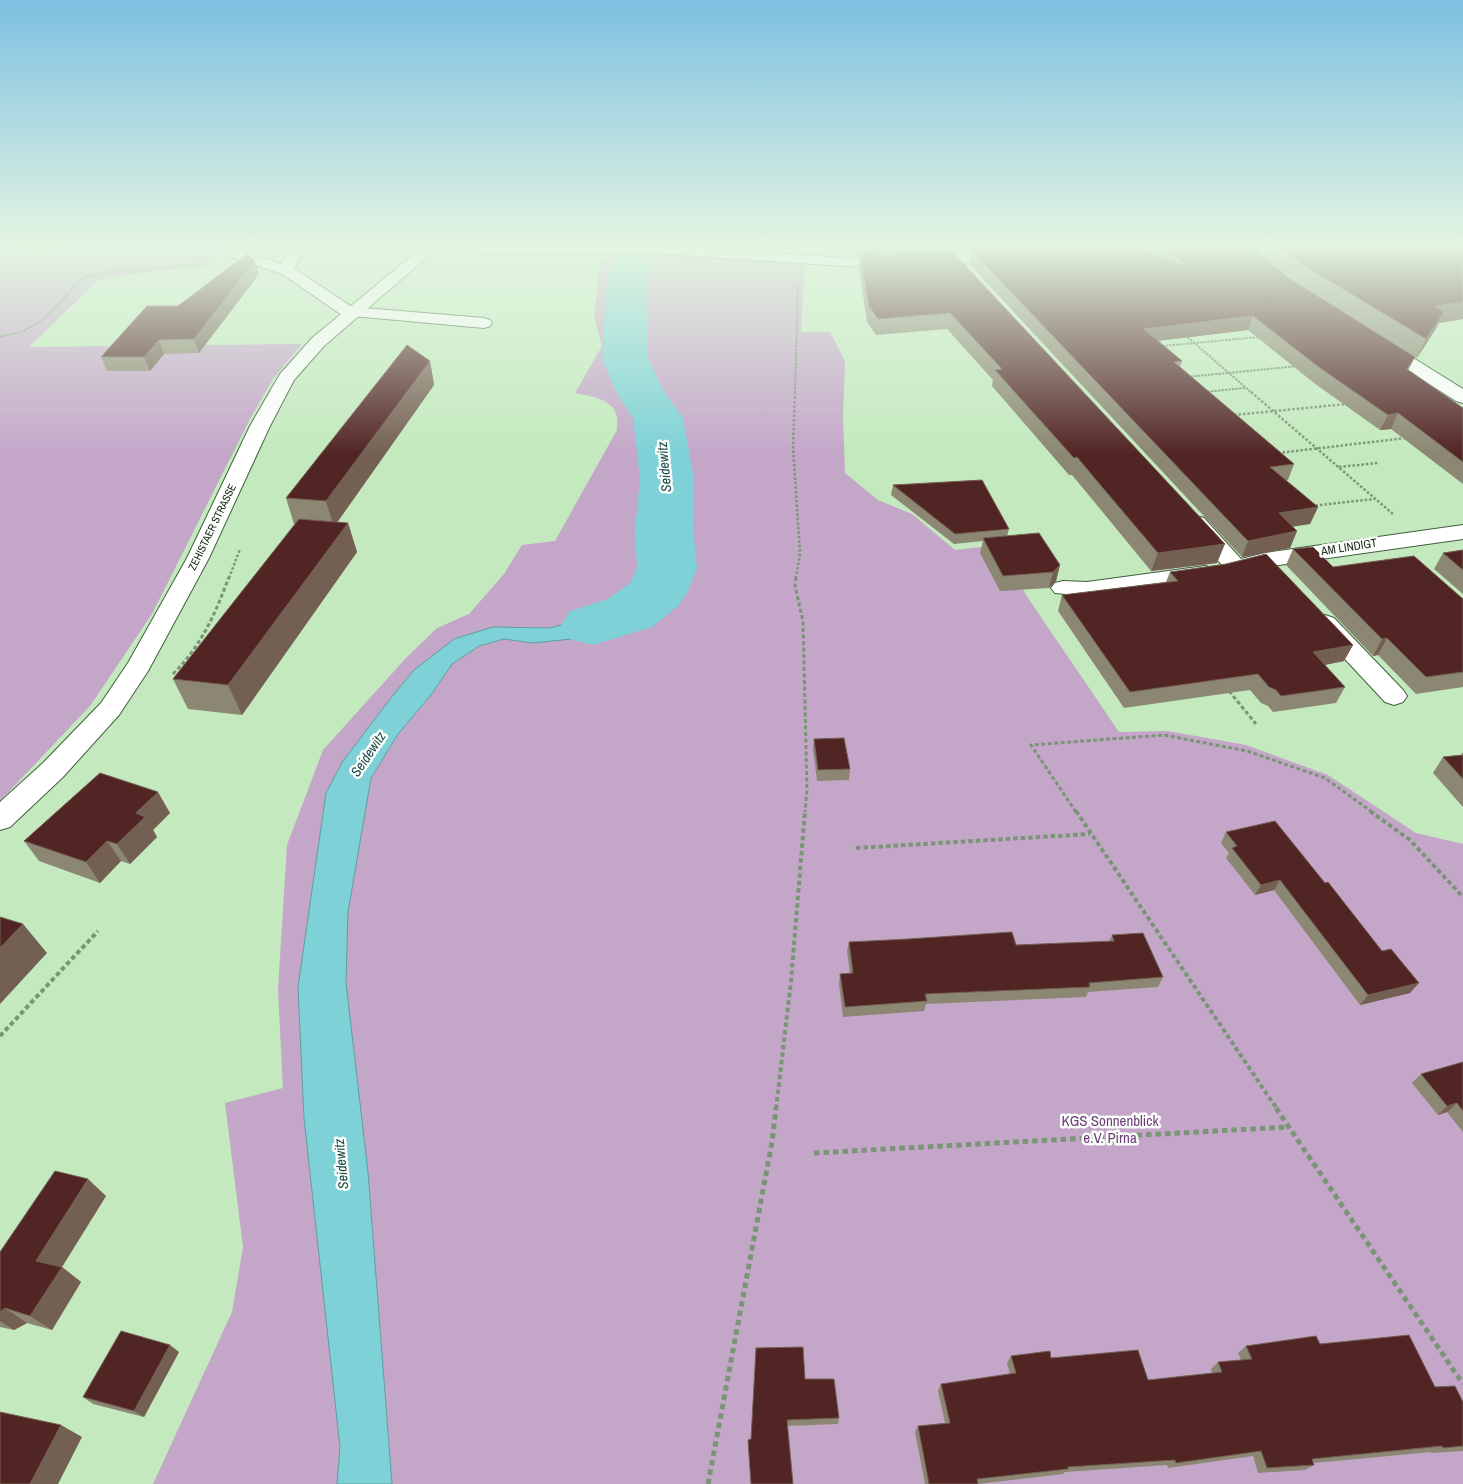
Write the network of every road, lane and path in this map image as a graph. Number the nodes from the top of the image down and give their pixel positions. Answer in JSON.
{"nodes":[{"id":1,"x":48,"y":315,"type":"edge"},
{"id":2,"x":349,"y":315,"type":"edge"},
{"id":3,"x":382,"y":315,"type":"edge"},
{"id":4,"x":797,"y":315,"type":"edge"},
{"id":5,"x":484,"y":323,"type":"dead end"},
{"id":6,"x":1182,"y":333,"type":"edge"},
{"id":7,"x":1268,"y":336,"type":"edge"},
{"id":8,"x":1367,"y":336,"type":"edge"},
{"id":9,"x":0,"y":338,"type":"edge"},
{"id":10,"x":1194,"y":343,"type":"junction"},
{"id":11,"x":1158,"y":346,"type":"edge"},
{"id":12,"x":1300,"y":366,"type":"edge"},
{"id":13,"x":1228,"y":373,"type":"junction"},
{"id":14,"x":1187,"y":377,"type":"edge"},
{"id":15,"x":1245,"y":388,"type":"junction"},
{"id":16,"x":1198,"y":392,"type":"edge"},
{"id":17,"x":1463,"y":397,"type":"edge"},
{"id":18,"x":1348,"y":404,"type":"edge"},
{"id":19,"x":1273,"y":411,"type":"junction"},
{"id":20,"x":1228,"y":416,"type":"edge"},
{"id":21,"x":1413,"y":438,"type":"edge"},
{"id":22,"x":1318,"y":449,"type":"junction"},
{"id":23,"x":1273,"y":453,"type":"edge"},
{"id":24,"x":1378,"y":463,"type":"dead end"},
{"id":25,"x":1339,"y":467,"type":"junction"},
{"id":26,"x":1376,"y":498,"type":"junction"},
{"id":27,"x":1304,"y":506,"type":"edge"},
{"id":28,"x":1185,"y":512,"type":"edge"},
{"id":29,"x":1463,"y":532,"type":"edge"},
{"id":30,"x":1421,"y":537,"type":"junction"},
{"id":31,"x":1386,"y":541,"type":"junction"},
{"id":32,"x":1265,"y":560,"type":"junction"},
{"id":33,"x":1411,"y":564,"type":"edge"},
{"id":34,"x":1236,"y":567,"type":"junction"},
{"id":35,"x":1285,"y":582,"type":"edge"},
{"id":36,"x":1063,"y":588,"type":"dead end"},
{"id":37,"x":1312,"y":610,"type":"edge"},
{"id":38,"x":1226,"y":686,"type":"edge"},
{"id":39,"x":1394,"y":696,"type":"dead end"},
{"id":40,"x":1256,"y":724,"type":"dead end"},
{"id":41,"x":0,"y":820,"type":"edge"},
{"id":42,"x":1091,"y":834,"type":"junction"},
{"id":43,"x":856,"y":848,"type":"dead end"},
{"id":44,"x":1463,"y":897,"type":"edge"},
{"id":45,"x":98,"y":932,"type":"dead end"},
{"id":46,"x":0,"y":1036,"type":"edge"},
{"id":47,"x":1289,"y":1127,"type":"junction"},
{"id":48,"x":814,"y":1152,"type":"dead end"},
{"id":49,"x":1463,"y":1384,"type":"edge"},
{"id":50,"x":708,"y":1484,"type":"edge"}],
"edges":[{"from":1,"to":9,"type":"path"},
{"from":2,"to":41,"type":"street","name":"ZEHISTAER STRASSE"},
{"from":3,"to":5,"type":"street"},
{"from":4,"to":50,"type":"path"},
{"from":6,"to":10,"type":"path"},
{"from":7,"to":10,"type":"path"},
{"from":8,"to":17,"type":"street"},
{"from":10,"to":11,"type":"path"},
{"from":10,"to":13,"type":"path"},
{"from":12,"to":13,"type":"path"},
{"from":13,"to":14,"type":"path"},
{"from":13,"to":15,"type":"path"},
{"from":15,"to":16,"type":"path"},
{"from":15,"to":19,"type":"path"},
{"from":18,"to":19,"type":"path"},
{"from":19,"to":20,"type":"path"},
{"from":19,"to":22,"type":"path"},
{"from":21,"to":22,"type":"path"},
{"from":22,"to":23,"type":"path"},
{"from":22,"to":25,"type":"path"},
{"from":24,"to":25,"type":"path"},
{"from":25,"to":26,"type":"path"},
{"from":26,"to":27,"type":"path"},
{"from":26,"to":30,"type":"path"},
{"from":28,"to":34,"type":"street"},
{"from":29,"to":30,"type":"street","name":"AM LINDIGT"},
{"from":30,"to":31,"type":"street","name":"AM LINDIGT"},
{"from":31,"to":32,"type":"street","name":"AM LINDIGT"},
{"from":31,"to":33,"type":"street"},
{"from":32,"to":34,"type":"street","name":"AM LINDIGT"},
{"from":32,"to":35,"type":"street"},
{"from":34,"to":36,"type":"street","name":"AM LINDIGT"},
{"from":37,"to":39,"type":"street"},
{"from":38,"to":40,"type":"path"},
{"from":42,"to":43,"type":"path"},
{"from":42,"to":44,"type":"path"},
{"from":42,"to":47,"type":"path"},
{"from":45,"to":46,"type":"path"},
{"from":47,"to":48,"type":"path"},
{"from":47,"to":49,"type":"path"}]}
